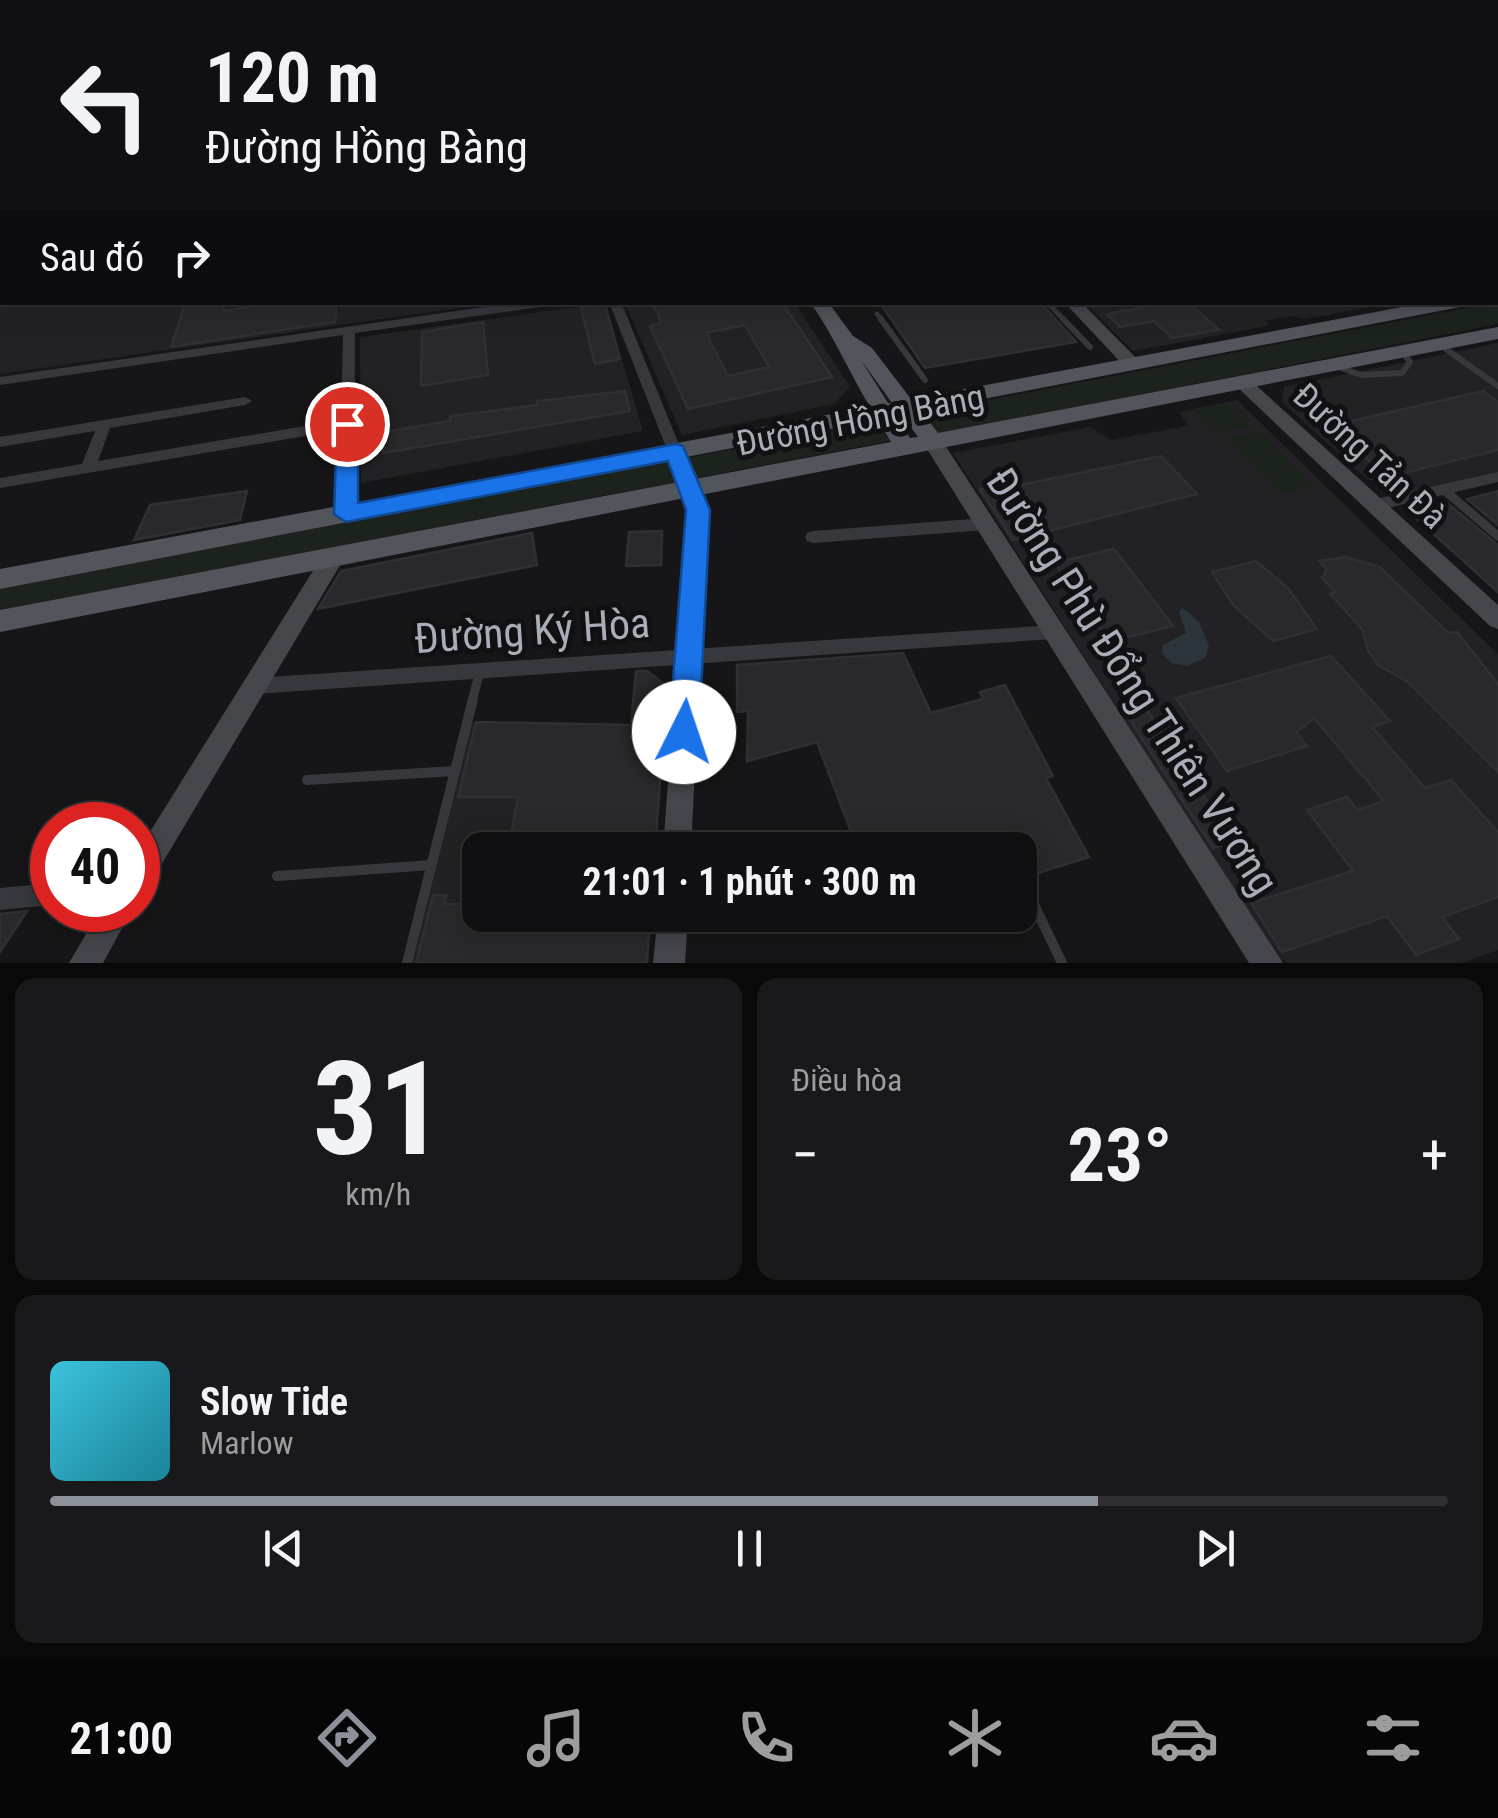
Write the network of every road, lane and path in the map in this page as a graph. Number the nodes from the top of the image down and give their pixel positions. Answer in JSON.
{"nodes":[{"id":1,"x":527,"y":305,"type":"edge"},
{"id":2,"x":616,"y":305,"type":"edge"},
{"id":3,"x":821,"y":305,"type":"edge"},
{"id":4,"x":1050,"y":305,"type":"edge"},
{"id":5,"x":1075,"y":305,"type":"edge"},
{"id":6,"x":1444,"y":305,"type":"edge"},
{"id":7,"x":877,"y":314,"type":"dead end"},
{"id":8,"x":349,"y":331,"type":"junction"},
{"id":9,"x":1498,"y":332,"type":"edge"},
{"id":10,"x":846,"y":340,"type":"junction"},
{"id":11,"x":1439,"y":344,"type":"junction"},
{"id":12,"x":1090,"y":347,"type":"dead end"},
{"id":13,"x":1133,"y":365,"type":"junction"},
{"id":14,"x":925,"y":380,"type":"dead end"},
{"id":15,"x":0,"y":381,"type":"edge"},
{"id":16,"x":1242,"y":382,"type":"junction"},
{"id":17,"x":866,"y":386,"type":"junction"},
{"id":18,"x":1498,"y":386,"type":"edge"},
{"id":19,"x":1164,"y":398,"type":"junction"},
{"id":20,"x":246,"y":402,"type":"dead end"},
{"id":21,"x":906,"y":407,"type":"junction"},
{"id":22,"x":882,"y":412,"type":"junction"},
{"id":23,"x":846,"y":419,"type":"junction"},
{"id":24,"x":347,"y":424,"type":"junction"},
{"id":25,"x":104,"y":425,"type":"junction"},
{"id":26,"x":932,"y":441,"type":"junction"},
{"id":27,"x":0,"y":442,"type":"edge"},
{"id":28,"x":904,"y":446,"type":"junction"},
{"id":29,"x":676,"y":452,"type":"junction"},
{"id":30,"x":88,"y":468,"type":"junction"},
{"id":31,"x":1498,"y":477,"type":"edge"},
{"id":32,"x":0,"y":483,"type":"edge"},
{"id":33,"x":691,"y":488,"type":"junction"},
{"id":34,"x":1443,"y":490,"type":"junction"},
{"id":35,"x":1375,"y":505,"type":"junction"},
{"id":36,"x":346,"y":514,"type":"junction"},
{"id":37,"x":985,"y":524,"type":"junction"},
{"id":38,"x":1498,"y":536,"type":"edge"},
{"id":39,"x":813,"y":538,"type":"dead end"},
{"id":40,"x":334,"y":556,"type":"junction"},
{"id":41,"x":0,"y":579,"type":"edge"},
{"id":42,"x":1498,"y":619,"type":"edge"},
{"id":43,"x":0,"y":621,"type":"edge"},
{"id":44,"x":1054,"y":632,"type":"junction"},
{"id":45,"x":689,"y":657,"type":"junction"},
{"id":46,"x":480,"y":671,"type":"junction"},
{"id":47,"x":254,"y":686,"type":"junction"},
{"id":48,"x":454,"y":771,"type":"junction"},
{"id":49,"x":306,"y":780,"type":"dead end"},
{"id":50,"x":678,"y":832,"type":"edge"},
{"id":51,"x":160,"y":841,"type":"edge"},
{"id":52,"x":431,"y":865,"type":"junction"},
{"id":53,"x":277,"y":876,"type":"dead end"},
{"id":54,"x":30,"y":896,"type":"edge"},
{"id":55,"x":0,"y":898,"type":"edge"},
{"id":56,"x":1037,"y":911,"type":"edge"},
{"id":57,"x":104,"y":932,"type":"edge"},
{"id":58,"x":671,"y":932,"type":"edge"},
{"id":59,"x":85,"y":963,"type":"edge"},
{"id":60,"x":406,"y":963,"type":"edge"},
{"id":61,"x":670,"y":963,"type":"edge"},
{"id":62,"x":1062,"y":963,"type":"edge"},
{"id":63,"x":1267,"y":963,"type":"edge"}],
"edges":[{"from":1,"to":8,"type":"street"},
{"from":2,"to":29,"type":"street"},
{"from":3,"to":10,"type":"main road"},
{"from":4,"to":12,"type":"lane"},
{"from":5,"to":13,"type":"street"},
{"from":6,"to":13,"type":"main road","name":"Đường Hồng Bàng"},
{"from":7,"to":14,"type":"lane"},
{"from":8,"to":15,"type":"street"},
{"from":8,"to":24,"type":"street"},
{"from":9,"to":11,"type":"main road","name":"Đường Hồng Bàng"},
{"from":10,"to":17,"type":"main road"},
{"from":10,"to":21,"type":"main road"},
{"from":11,"to":16,"type":"main road","name":"Đường Hồng Bàng"},
{"from":11,"to":18,"type":"lane"},
{"from":13,"to":19,"type":"main road"},
{"from":13,"to":21,"type":"main road","name":"Đường Hồng Bàng"},
{"from":16,"to":19,"type":"main road","name":"Đường Hồng Bàng"},
{"from":16,"to":35,"type":"street","name":"Đường Tản Đà"},
{"from":17,"to":22,"type":"main road"},
{"from":17,"to":23,"type":"main road"},
{"from":19,"to":26,"type":"main road","name":"Đường Hồng Bàng"},
{"from":20,"to":25,"type":"street"},
{"from":21,"to":22,"type":"main road","name":"Đường Hồng Bàng"},
{"from":21,"to":26,"type":"main road"},
{"from":22,"to":23,"type":"main road","name":"Đường Hồng Bàng"},
{"from":22,"to":28,"type":"main road"},
{"from":23,"to":29,"type":"main road","name":"Đường Hồng Bàng"},
{"from":24,"to":30,"type":"street"},
{"from":24,"to":36,"type":"street"},
{"from":25,"to":27,"type":"street"},
{"from":25,"to":30,"type":"street"},
{"from":26,"to":28,"type":"main road","name":"Đường Hồng Bàng"},
{"from":26,"to":37,"type":"street","name":"Đường Phù Đổng Thiên Vương"},
{"from":28,"to":33,"type":"main road","name":"Đường Hồng Bàng"},
{"from":29,"to":33,"type":"main road"},
{"from":29,"to":36,"type":"main road","name":"Đường Hồng Bàng"},
{"from":30,"to":32,"type":"street"},
{"from":31,"to":34,"type":"street"},
{"from":33,"to":40,"type":"main road","name":"Đường Hồng Bàng"},
{"from":33,"to":45,"type":"street"},
{"from":34,"to":35,"type":"street"},
{"from":34,"to":38,"type":"lane"},
{"from":35,"to":42,"type":"street","name":"Đường Tản Đà"},
{"from":36,"to":40,"type":"main road"},
{"from":36,"to":41,"type":"main road","name":"Đường Hồng Bàng"},
{"from":37,"to":39,"type":"street"},
{"from":37,"to":44,"type":"street","name":"Đường Phù Đổng Thiên Vương"},
{"from":40,"to":43,"type":"main road","name":"Đường Hồng Bàng"},
{"from":40,"to":47,"type":"street"},
{"from":44,"to":45,"type":"street","name":"Đường Ký Hòa"},
{"from":44,"to":63,"type":"street","name":"Đường Phù Đổng Thiên Vương"},
{"from":45,"to":46,"type":"street","name":"Đường Ký Hòa"},
{"from":45,"to":50,"type":"street"},
{"from":46,"to":47,"type":"street","name":"Đường Ký Hòa"},
{"from":46,"to":48,"type":"lane"},
{"from":47,"to":51,"type":"street"},
{"from":48,"to":49,"type":"lane"},
{"from":48,"to":52,"type":"lane"},
{"from":52,"to":53,"type":"lane"},
{"from":52,"to":60,"type":"lane"},
{"from":54,"to":55,"type":"street"},
{"from":56,"to":62,"type":"lane"},
{"from":57,"to":59,"type":"street"},
{"from":58,"to":61,"type":"street"}]}
